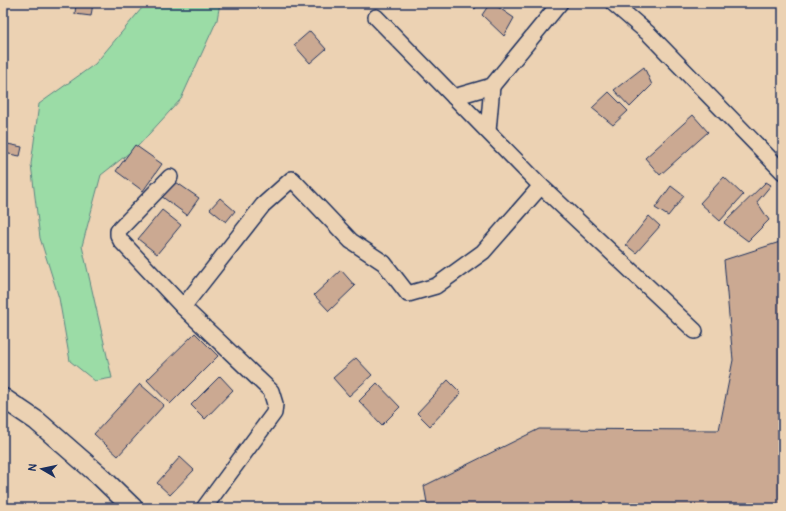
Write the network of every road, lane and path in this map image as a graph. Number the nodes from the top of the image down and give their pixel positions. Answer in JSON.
{"nodes":[{"id":1,"x":560,"y":3,"type":"edge"},
{"id":2,"x":613,"y":3,"type":"edge"},
{"id":3,"x":376,"y":17,"type":"dead end"},
{"id":4,"x":492,"y":86,"type":"junction"},
{"id":5,"x":454,"y":97,"type":"junction"},
{"id":6,"x":488,"y":131,"type":"junction"},
{"id":7,"x":783,"y":172,"type":"edge"},
{"id":8,"x":170,"y":177,"type":"dead end"},
{"id":9,"x":541,"y":186,"type":"junction"},
{"id":10,"x":183,"y":307,"type":"junction"},
{"id":11,"x":695,"y":331,"type":"dead end"},
{"id":12,"x":3,"y":398,"type":"edge"},
{"id":13,"x":133,"y":508,"type":"edge"},
{"id":14,"x":204,"y":508,"type":"edge"}],
"edges":[{"from":1,"to":4,"type":"street"},
{"from":2,"to":7,"type":"street"},
{"from":3,"to":5,"type":"street"},
{"from":4,"to":5,"type":"street"},
{"from":4,"to":6,"type":"street"},
{"from":5,"to":6,"type":"street"},
{"from":6,"to":9,"type":"street"},
{"from":8,"to":10,"type":"street"},
{"from":9,"to":10,"type":"street"},
{"from":9,"to":11,"type":"street"},
{"from":10,"to":14,"type":"street"},
{"from":12,"to":13,"type":"street"}]}
